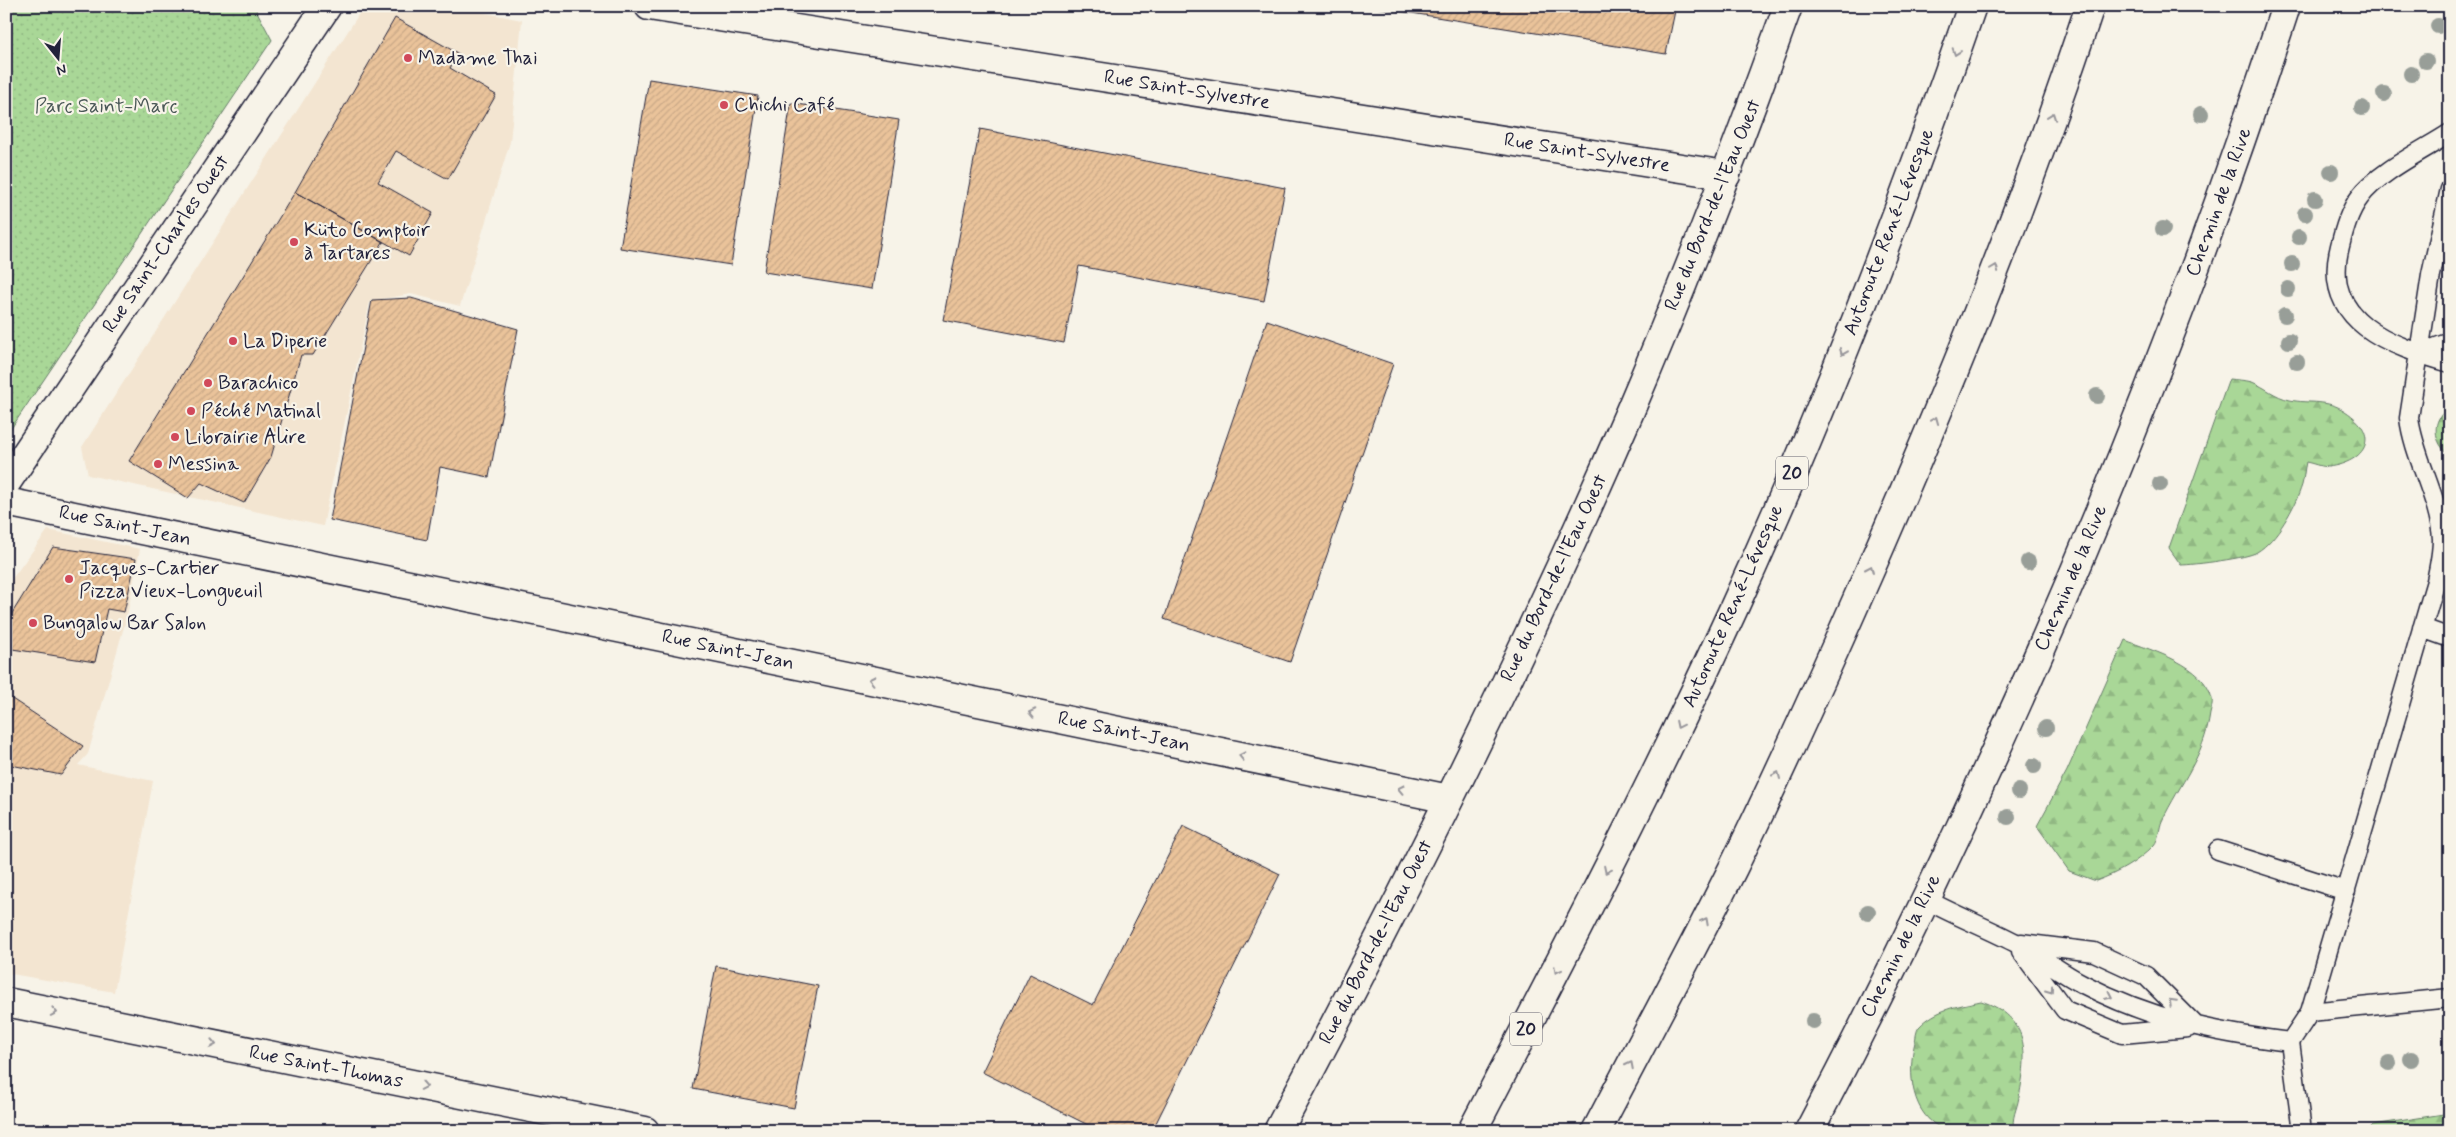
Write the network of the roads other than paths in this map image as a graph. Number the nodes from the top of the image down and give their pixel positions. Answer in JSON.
{"nodes":[{"id":1,"x":327,"y":6,"type":"edge"},
{"id":2,"x":649,"y":6,"type":"edge"},
{"id":3,"x":1788,"y":6,"type":"edge"},
{"id":4,"x":1972,"y":6,"type":"edge"},
{"id":5,"x":2090,"y":6,"type":"edge"},
{"id":6,"x":2286,"y":6,"type":"edge"},
{"id":7,"x":2450,"y":133,"type":"edge"},
{"id":8,"x":1726,"y":175,"type":"junction"},
{"id":9,"x":2449,"y":193,"type":"edge"},
{"id":10,"x":2450,"y":342,"type":"edge"},
{"id":11,"x":2418,"y":354,"type":"junction"},
{"id":12,"x":2450,"y":363,"type":"edge"},
{"id":13,"x":6,"y":483,"type":"edge"},
{"id":14,"x":6,"y":502,"type":"edge"},
{"id":15,"x":2422,"y":628,"type":"junction"},
{"id":16,"x":2450,"y":638,"type":"edge"},
{"id":17,"x":1449,"y":798,"type":"junction"},
{"id":18,"x":2218,"y":850,"type":"dead end"},
{"id":19,"x":2346,"y":891,"type":"junction"},
{"id":20,"x":1925,"y":899,"type":"junction"},
{"id":21,"x":2015,"y":942,"type":"junction"},
{"id":22,"x":2450,"y":998,"type":"edge"},
{"id":23,"x":6,"y":1002,"type":"edge"},
{"id":24,"x":2310,"y":1012,"type":"junction"},
{"id":25,"x":2198,"y":1028,"type":"junction"},
{"id":26,"x":2290,"y":1042,"type":"junction"},
{"id":27,"x":646,"y":1131,"type":"edge"},
{"id":28,"x":1278,"y":1131,"type":"edge"},
{"id":29,"x":1472,"y":1131,"type":"edge"},
{"id":30,"x":1596,"y":1131,"type":"edge"},
{"id":31,"x":1809,"y":1131,"type":"edge"},
{"id":32,"x":2302,"y":1131,"type":"edge"}],
"edges":[{"from":1,"to":13,"type":"main road","name":"Rue Saint-Charles Ouest"},
{"from":2,"to":8,"type":"main road","name":"Rue Saint-Sylvestre"},
{"from":3,"to":8,"type":"main road","name":"Rue du Bord-de-l'Eau Ouest"},
{"from":4,"to":29,"type":"main road","name":"Autoroute René-Lévesque","number":"20","one_way":true},
{"from":30,"to":5,"type":"main road","one_way":true},
{"from":6,"to":20,"type":"main road","name":"Chemin de la Rive"},
{"from":7,"to":11,"type":"lane"},
{"from":8,"to":17,"type":"main road","name":"Rue du Bord-de-l'Eau Ouest"},
{"from":9,"to":11,"type":"lane"},
{"from":10,"to":11,"type":"lane"},
{"from":11,"to":12,"type":"lane"},
{"from":11,"to":15,"type":"lane"},
{"from":17,"to":14,"type":"main road","name":"Rue Saint-Jean","one_way":true},
{"from":15,"to":16,"type":"lane"},
{"from":15,"to":19,"type":"lane"},
{"from":17,"to":28,"type":"main road","name":"Rue du Bord-de-l'Eau Ouest"},
{"from":18,"to":19,"type":"lane"},
{"from":19,"to":24,"type":"lane"},
{"from":20,"to":21,"type":"lane"},
{"from":20,"to":31,"type":"main road","name":"Chemin de la Rive"},
{"from":21,"to":25,"type":"lane","one_way":true},
{"from":25,"to":21,"type":"lane","one_way":true},
{"from":21,"to":25,"type":"lane","one_way":true},
{"from":22,"to":24,"type":"lane"},
{"from":23,"to":27,"type":"main road","name":"Rue Saint-Thomas","one_way":true},
{"from":24,"to":26,"type":"lane"},
{"from":25,"to":26,"type":"lane"},
{"from":26,"to":32,"type":"lane"}]}
